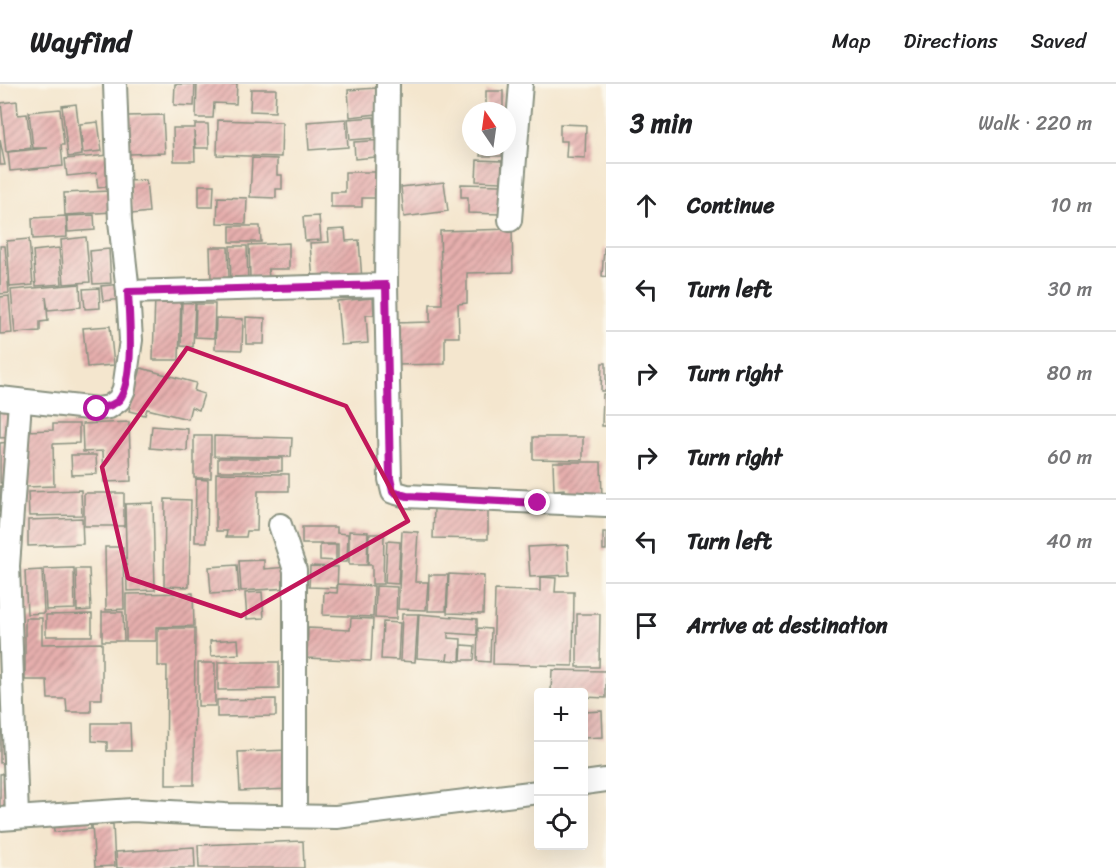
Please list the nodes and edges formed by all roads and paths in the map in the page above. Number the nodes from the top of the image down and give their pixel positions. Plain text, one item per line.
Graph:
1 (115, 84) edge
2 (388, 84) edge
3 (521, 84) edge
4 (510, 220) dead end
5 (386, 285) junction
6 (128, 292) junction
7 (10, 400) edge
8 (606, 505) edge
9 (280, 525) dead end
10 (4, 566) edge
11 (606, 780) edge
12 (588, 782) edge
13 (534, 792) edge
14 (295, 816) junction
15 (9, 818) edge

1 - 6 street
2 - 5 street
3 - 4 street
5 - 6 street
5 - 8 street
6 - 7 street
7 - 10 street
9 - 14 street
10 - 15 street
11 - 12 street
13 - 14 street
14 - 15 street

